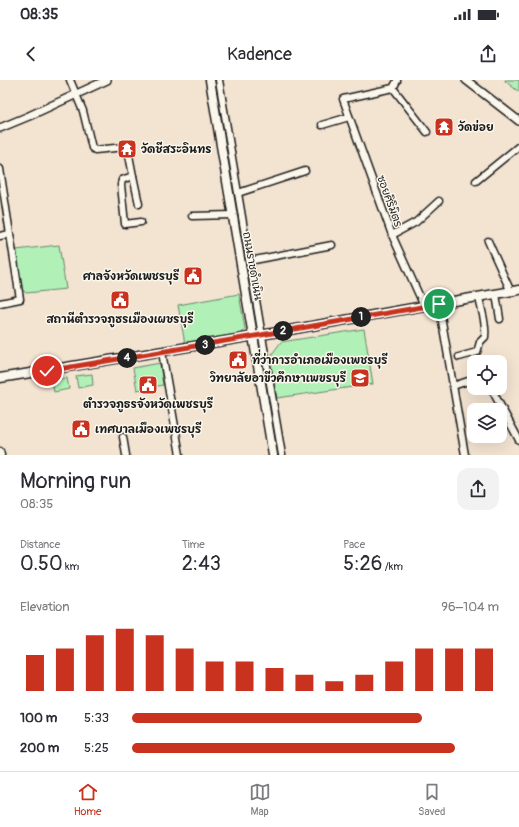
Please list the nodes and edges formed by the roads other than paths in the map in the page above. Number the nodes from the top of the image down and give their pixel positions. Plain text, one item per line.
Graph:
1 (70, 80) edge
2 (107, 80) edge
3 (214, 80) edge
4 (397, 80) edge
5 (466, 80) edge
6 (393, 88) junction
7 (76, 94) junction
8 (349, 117) junction
9 (519, 121) edge
10 (322, 125) dead end
11 (0, 128) edge
12 (427, 132) dead end
13 (519, 146) edge
14 (228, 159) junction
15 (0, 169) edge
16 (305, 171) dead end
17 (133, 176) junction
18 (476, 181) dead end
19 (238, 193) junction
20 (439, 201) dead end
21 (138, 204) dead end
22 (233, 215) junction
23 (192, 216) dead end
24 (141, 222) dead end
25 (10, 234) junction
26 (0, 236) edge
27 (392, 236) junction
28 (488, 241) dead end
29 (332, 245) dead end
30 (247, 265) junction
31 (515, 291) edge
32 (496, 294) junction
33 (479, 297) junction
34 (0, 303) edge
35 (439, 304) junction
36 (424, 306) junction
37 (500, 319) dead end
38 (257, 336) junction
39 (162, 352) junction
40 (459, 357) dead end
41 (0, 378) edge
42 (467, 381) edge
43 (453, 386) junction
44 (495, 395) edge
45 (270, 407) junction
46 (123, 437) dead end
47 (519, 440) edge
48 (0, 451) edge
49 (1, 455) edge
50 (126, 455) edge
51 (180, 455) edge
52 (273, 455) edge
53 (282, 455) edge
54 (465, 455) edge

1 - 7 street
2 - 7 street
3 - 14 main road, ถนนราชดำเนิน
4 - 6 street
5 - 9 street
6 - 8 street, ซอยศิริมิตร
6 - 12 street
7 - 11 street
7 - 17 street
8 - 10 street
8 - 27 street, ซอยศิริมิตร
13 - 18 street
14 - 19 street
14 - 22 main road, ถนนราชดำเนิน
15 - 25 street
16 - 19 street
17 - 21 street
17 - 24 street
19 - 30 street
20 - 27 street
22 - 23 street
22 - 30 main road, ถนนราชดำเนิน
25 - 26 street
25 - 34 street
27 - 36 street, ซอยศิริมิตร
28 - 31 street
29 - 30 street
30 - 38 main road, ถนนราชดำเนิน
31 - 32 main road
32 - 33 main road
32 - 37 street
33 - 35 main road
33 - 40 street
35 - 36 main road
35 - 43 street
36 - 38 main road
38 - 39 main road
38 - 45 main road, ถนนราชดำเนิน
39 - 41 main road
39 - 51 street
42 - 43 street
43 - 54 street
44 - 47 street
45 - 52 main road, ถนนราชดำเนิน
45 - 53 street
46 - 50 street
48 - 49 street

